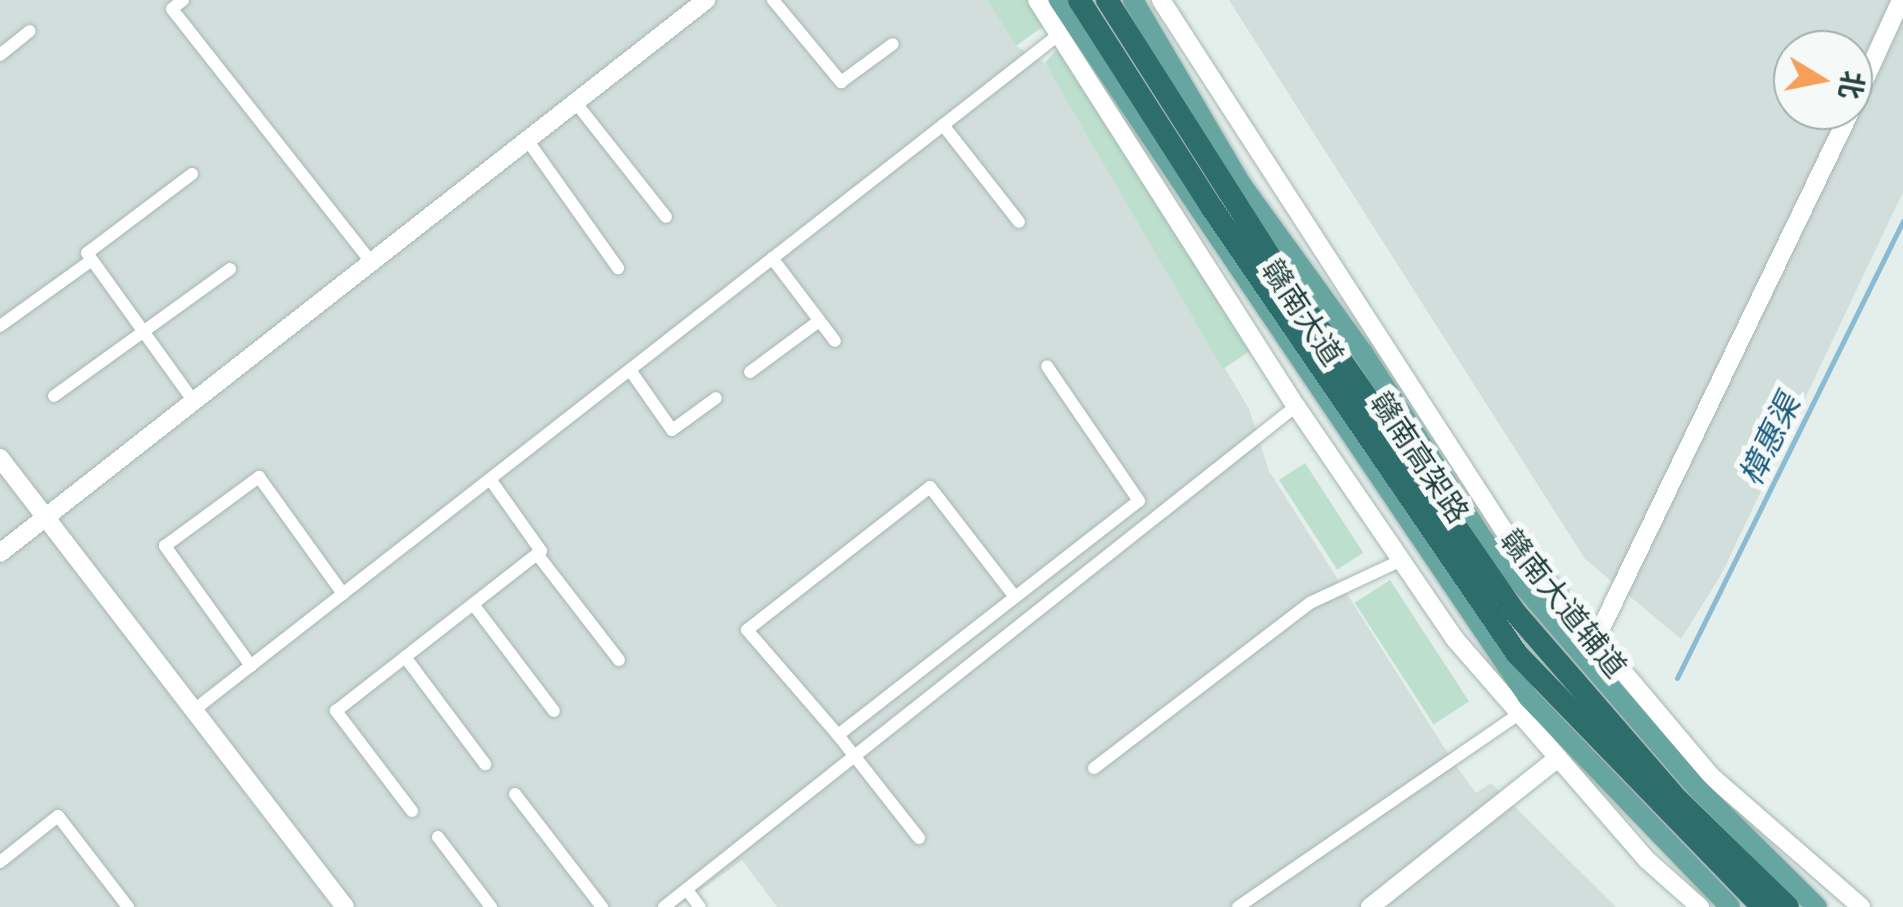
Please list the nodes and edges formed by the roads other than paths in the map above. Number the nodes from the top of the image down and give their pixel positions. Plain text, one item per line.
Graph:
1 (183, 0) edge
2 (706, 0) edge
3 (773, 0) edge
4 (1037, 0) edge
5 (1057, 0) edge
6 (1107, 0) edge
7 (1132, 0) edge
8 (1161, 0) edge
9 (1901, 0) edge
10 (1070, 19) edge
11 (30, 30) dead end
12 (893, 44) dead end
13 (0, 54) edge
14 (1873, 62) edge
15 (576, 102) junction
16 (944, 125) junction
17 (1841, 130) edge
18 (528, 141) junction
19 (192, 174) dead end
20 (666, 216) dead end
21 (1019, 222) dead end
22 (772, 258) junction
23 (92, 260) junction
24 (372, 263) junction
25 (618, 268) dead end
26 (230, 270) dead end
27 (820, 321) junction
28 (0, 326) edge
29 (143, 331) junction
30 (835, 342) dead end
31 (1047, 366) dead end
32 (630, 370) junction
33 (750, 372) dead end
34 (54, 396) dead end
35 (716, 398) dead end
36 (194, 402) junction
37 (1296, 406) junction
38 (0, 458) edge
39 (490, 479) junction
40 (45, 517) junction
41 (0, 552) edge
42 (537, 554) junction
43 (1402, 560) junction
44 (343, 594) junction
45 (1015, 597) junction
46 (473, 604) junction
47 (1594, 643) junction
48 (405, 657) junction
49 (620, 660) dead end
50 (252, 666) junction
51 (1625, 695) junction
52 (194, 710) junction
53 (554, 712) dead end
54 (1520, 712) junction
55 (838, 735) junction
56 (856, 758) junction
57 (1558, 758) junction
58 (485, 764) dead end
59 (1094, 768) dead end
60 (1705, 783) junction
61 (515, 794) dead end
62 (412, 811) dead end
63 (438, 837) dead end
64 (919, 838) dead end
65 (0, 862) edge
66 (687, 890) junction
67 (341, 906) edge
68 (128, 907) edge
69 (490, 907) edge
70 (602, 907) edge
71 (664, 907) edge
72 (700, 907) edge
73 (1238, 907) edge
74 (1370, 907) edge
75 (1700, 907) edge
76 (1730, 907) edge
77 (1762, 907) edge
78 (1788, 907) edge
79 (1816, 907) edge
80 (1861, 907) edge

1 - 24 street
2 - 15 street
3 - 12 street
4 - 10 street
5 - 10 main road, 赣南大道
6 - 78 highway, 赣南高架路
7 - 51 main road, 赣南大道
8 - 47 street, 赣南大道辅道
9 - 14 street
10 - 16 street
10 - 37 street
10 - 76 main road, 赣南大道
10 - 77 highway, 赣南高架路
11 - 13 street
15 - 18 street
15 - 20 street
16 - 21 street
16 - 22 street
17 - 47 street
18 - 24 street
18 - 25 street
19 - 23 street
22 - 27 street
22 - 32 street
23 - 28 street
23 - 29 street
24 - 36 street
26 - 29 street
27 - 30 street
27 - 33 street
29 - 34 street
29 - 36 street
31 - 45 street
32 - 35 street
32 - 39 street
36 - 40 street
37 - 43 street
37 - 56 street
38 - 40 street
39 - 42 street
39 - 44 street
40 - 41 street
40 - 52 street
42 - 46 street
42 - 49 street
43 - 54 street
43 - 59 street
44 - 50 street
44 - 50 street
45 - 55 street
45 - 55 street
46 - 48 street
46 - 53 street
47 - 51 street, 赣南大道辅道
48 - 58 street
48 - 62 street
50 - 52 street
51 - 60 main road, 赣南大道
52 - 67 street
54 - 57 street
54 - 73 street
55 - 56 street
56 - 64 street
56 - 66 street
57 - 74 street
57 - 75 street
60 - 79 main road
60 - 80 street
61 - 70 street
63 - 69 street
65 - 68 street
66 - 71 street
66 - 72 street

